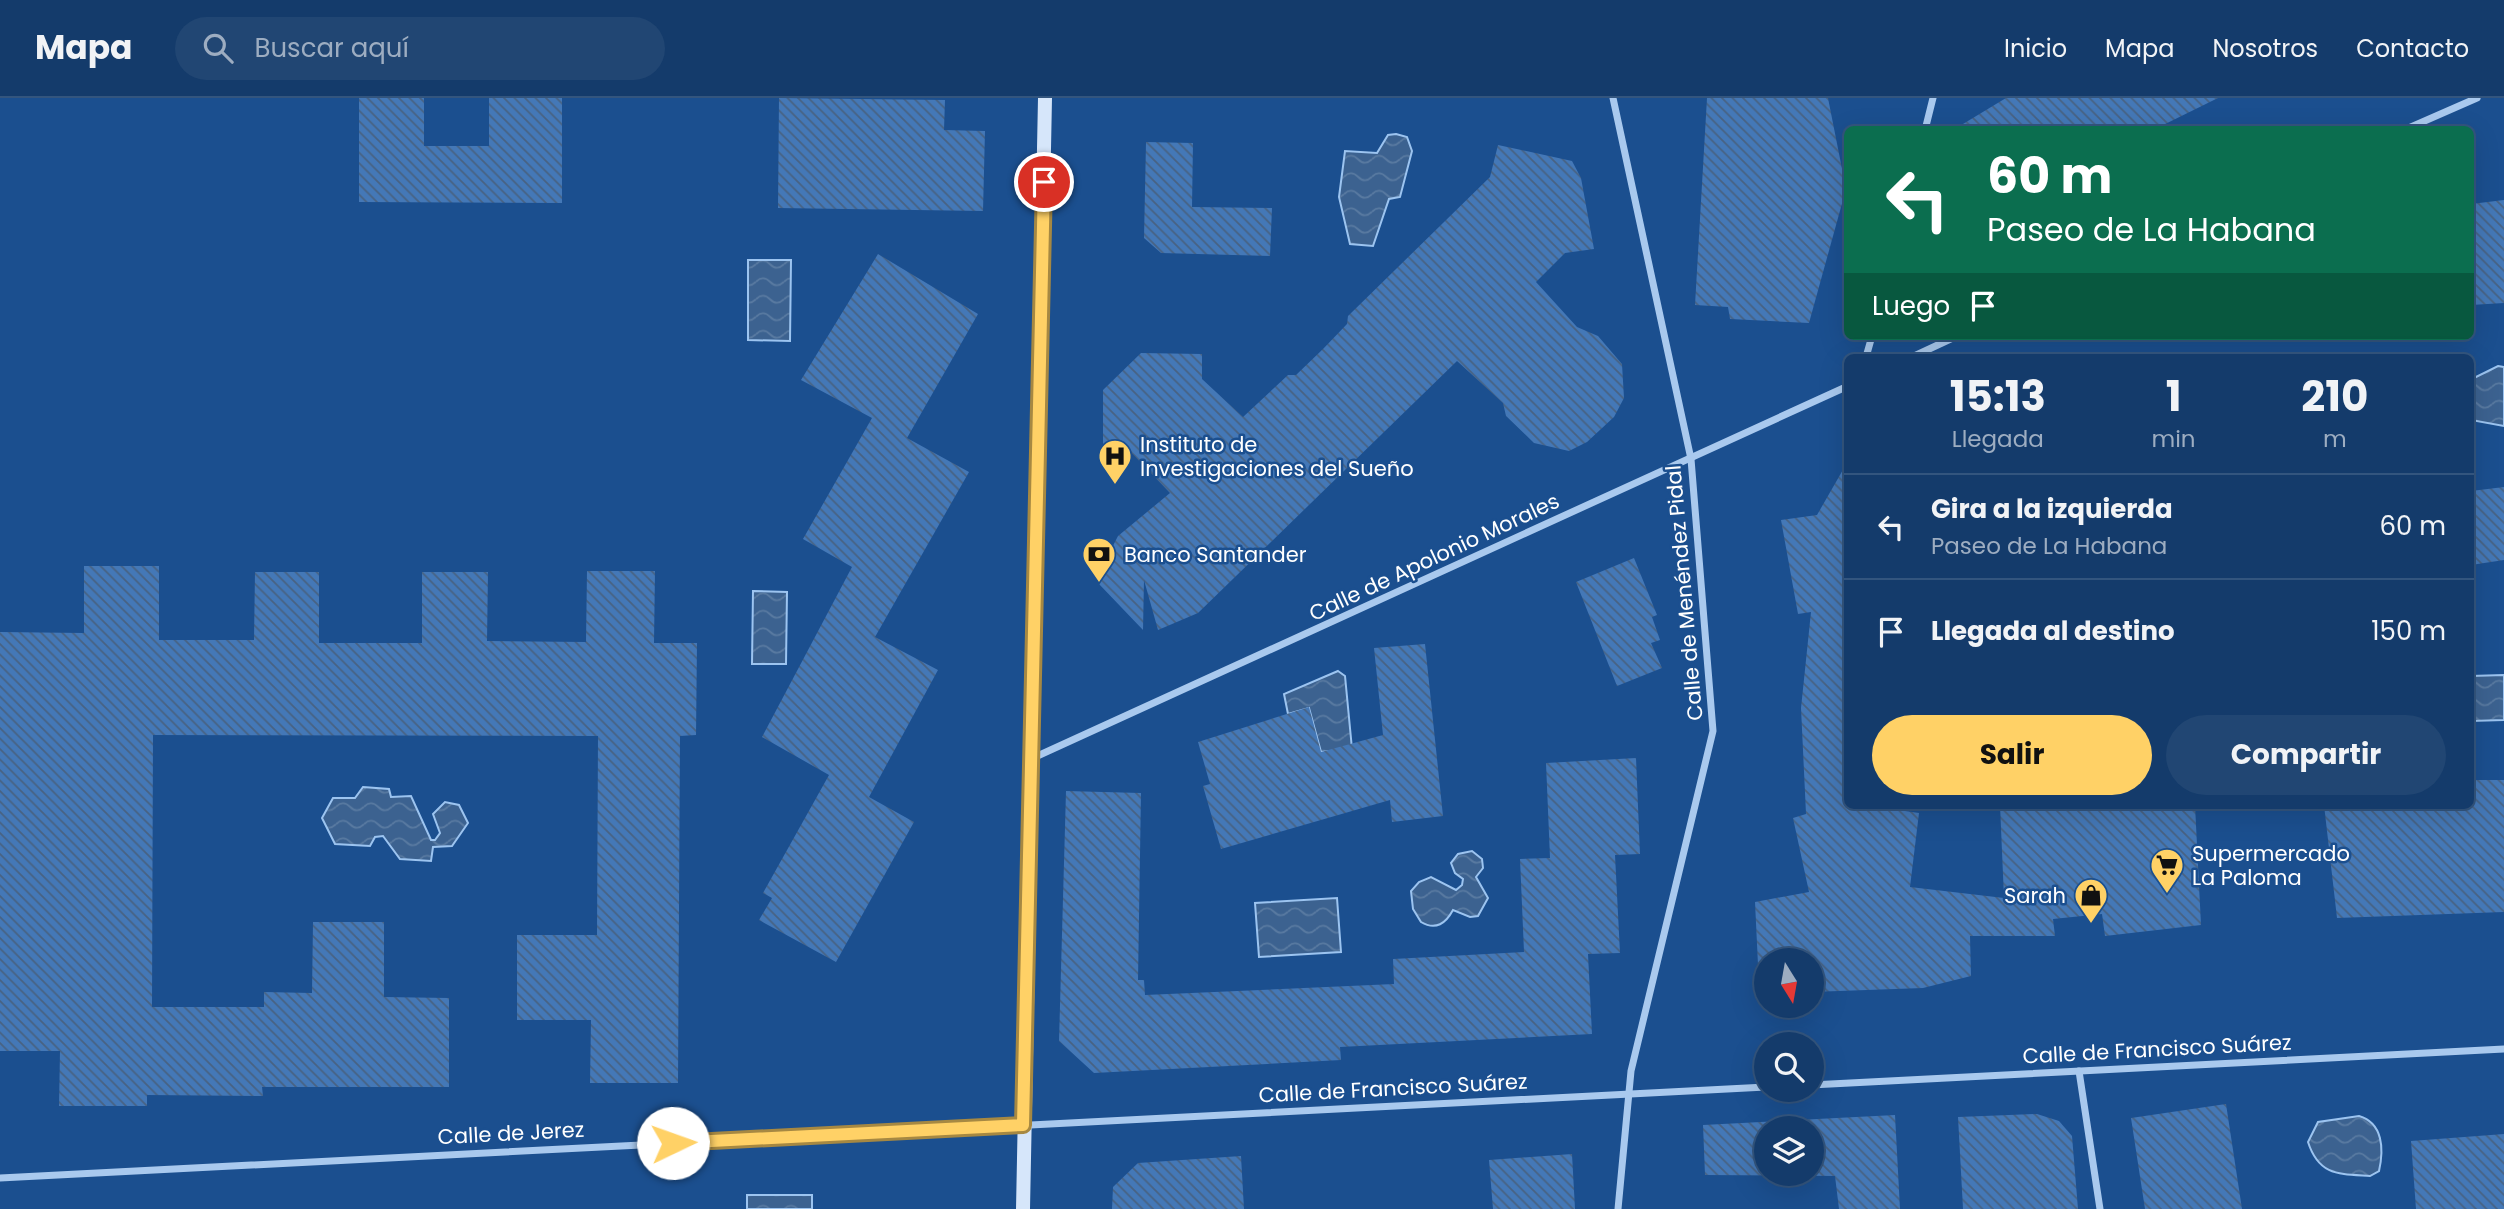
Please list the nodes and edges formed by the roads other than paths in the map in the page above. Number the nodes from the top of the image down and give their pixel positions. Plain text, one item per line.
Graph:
1 (1045, 98) edge
2 (1614, 98) edge
3 (1933, 98) edge
4 (2477, 98) edge
5 (1926, 126) edge
6 (2413, 126) edge
7 (1948, 340) edge
8 (1918, 354) edge
9 (1844, 388) edge
10 (1691, 459) junction
11 (1032, 758) junction
12 (2504, 1049) edge
13 (2079, 1071) junction
14 (1824, 1084) edge
15 (1754, 1088) edge
16 (1628, 1094) junction
17 (1023, 1125) junction
18 (0, 1178) edge
19 (1023, 1209) edge
20 (1618, 1209) edge
21 (2100, 1209) edge

1 - 11 street
2 - 10 street, Calle de Menéndez Pidal
3 - 5 street
4 - 6 street
7 - 8 street
9 - 10 street, Calle de Apolonio Morales
10 - 11 street, Calle de Apolonio Morales
10 - 16 street, Calle de Menéndez Pidal
11 - 17 street
12 - 13 street, Calle de Francisco Suárez
13 - 14 street, Calle de Francisco Suárez
13 - 21 street
15 - 16 street, Calle de Francisco Suárez
16 - 17 street, Calle de Francisco Suárez
16 - 20 street, Calle de Menéndez Pidal
17 - 18 street, Calle de Jerez
17 - 19 street

